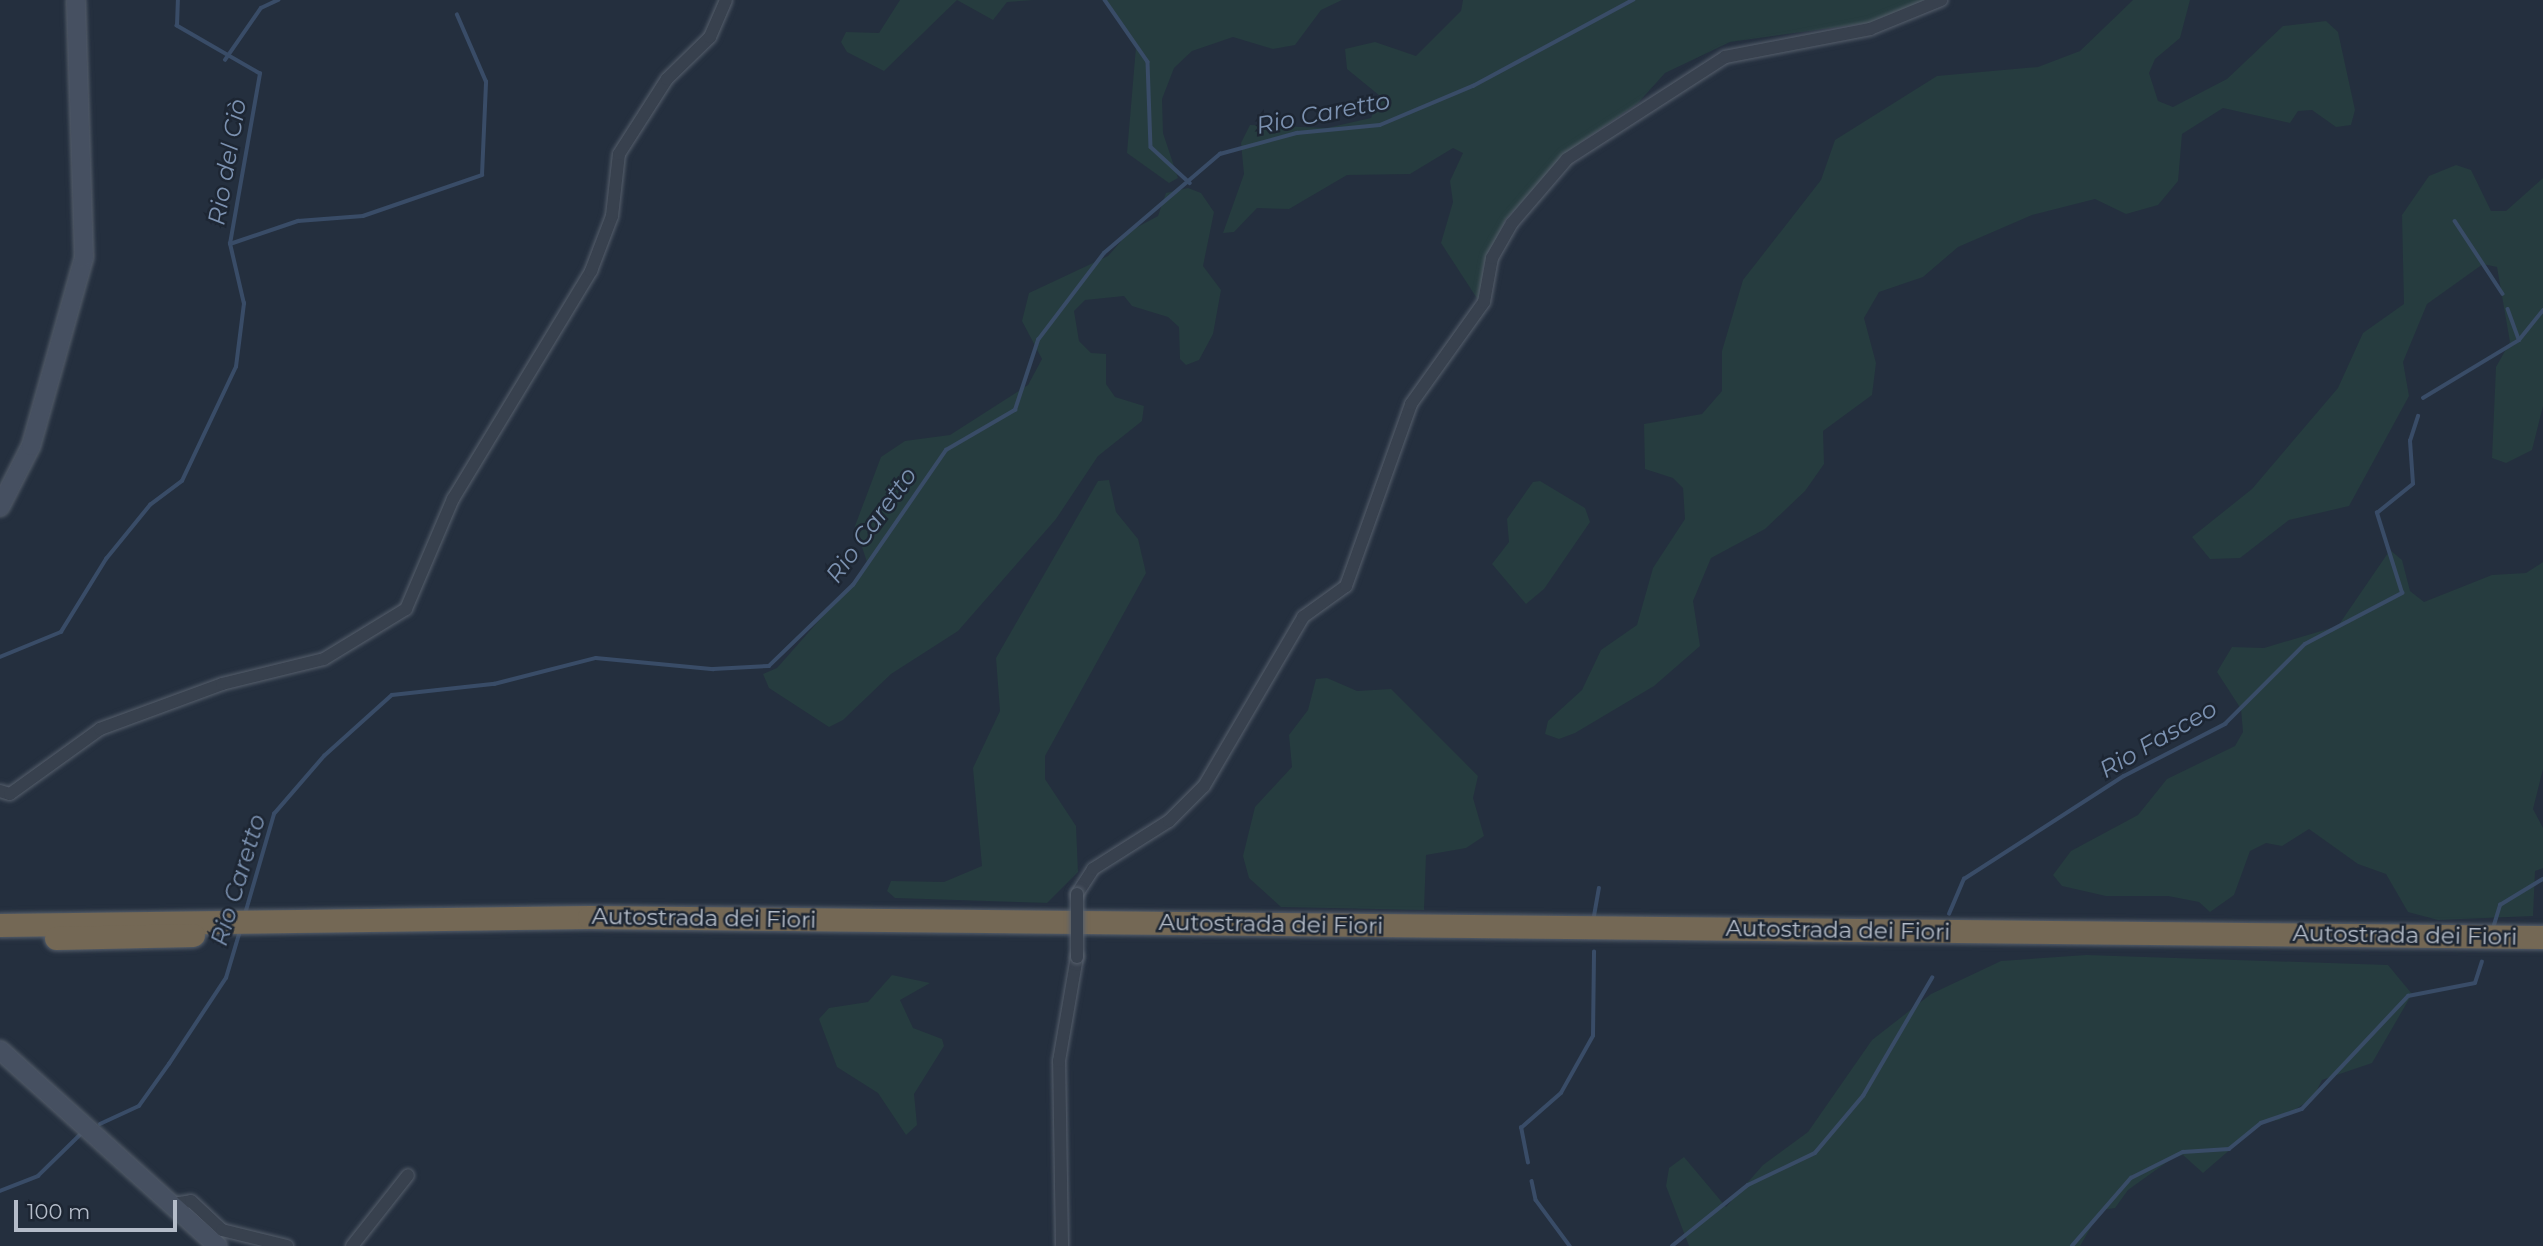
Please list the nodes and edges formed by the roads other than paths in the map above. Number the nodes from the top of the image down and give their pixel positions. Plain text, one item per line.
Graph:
1 (76, 0) edge
2 (726, 0) edge
3 (1941, 0) edge
4 (0, 507) edge
5 (0, 791) edge
6 (0, 925) edge
7 (2543, 937) edge
8 (0, 940) edge
9 (2543, 952) edge
10 (0, 1051) edge
11 (408, 1175) dead end
12 (173, 1205) junction
13 (218, 1246) edge
14 (286, 1246) edge
15 (352, 1246) edge
16 (1062, 1246) edge

1 - 4 main road
2 - 5 street
3 - 16 street, bridge
6 - 7 highway, Autostrada dei Fiori
8 - 9 highway, Autostrada dei Fiori
10 - 12 main road
11 - 15 street
12 - 13 main road
12 - 14 street

